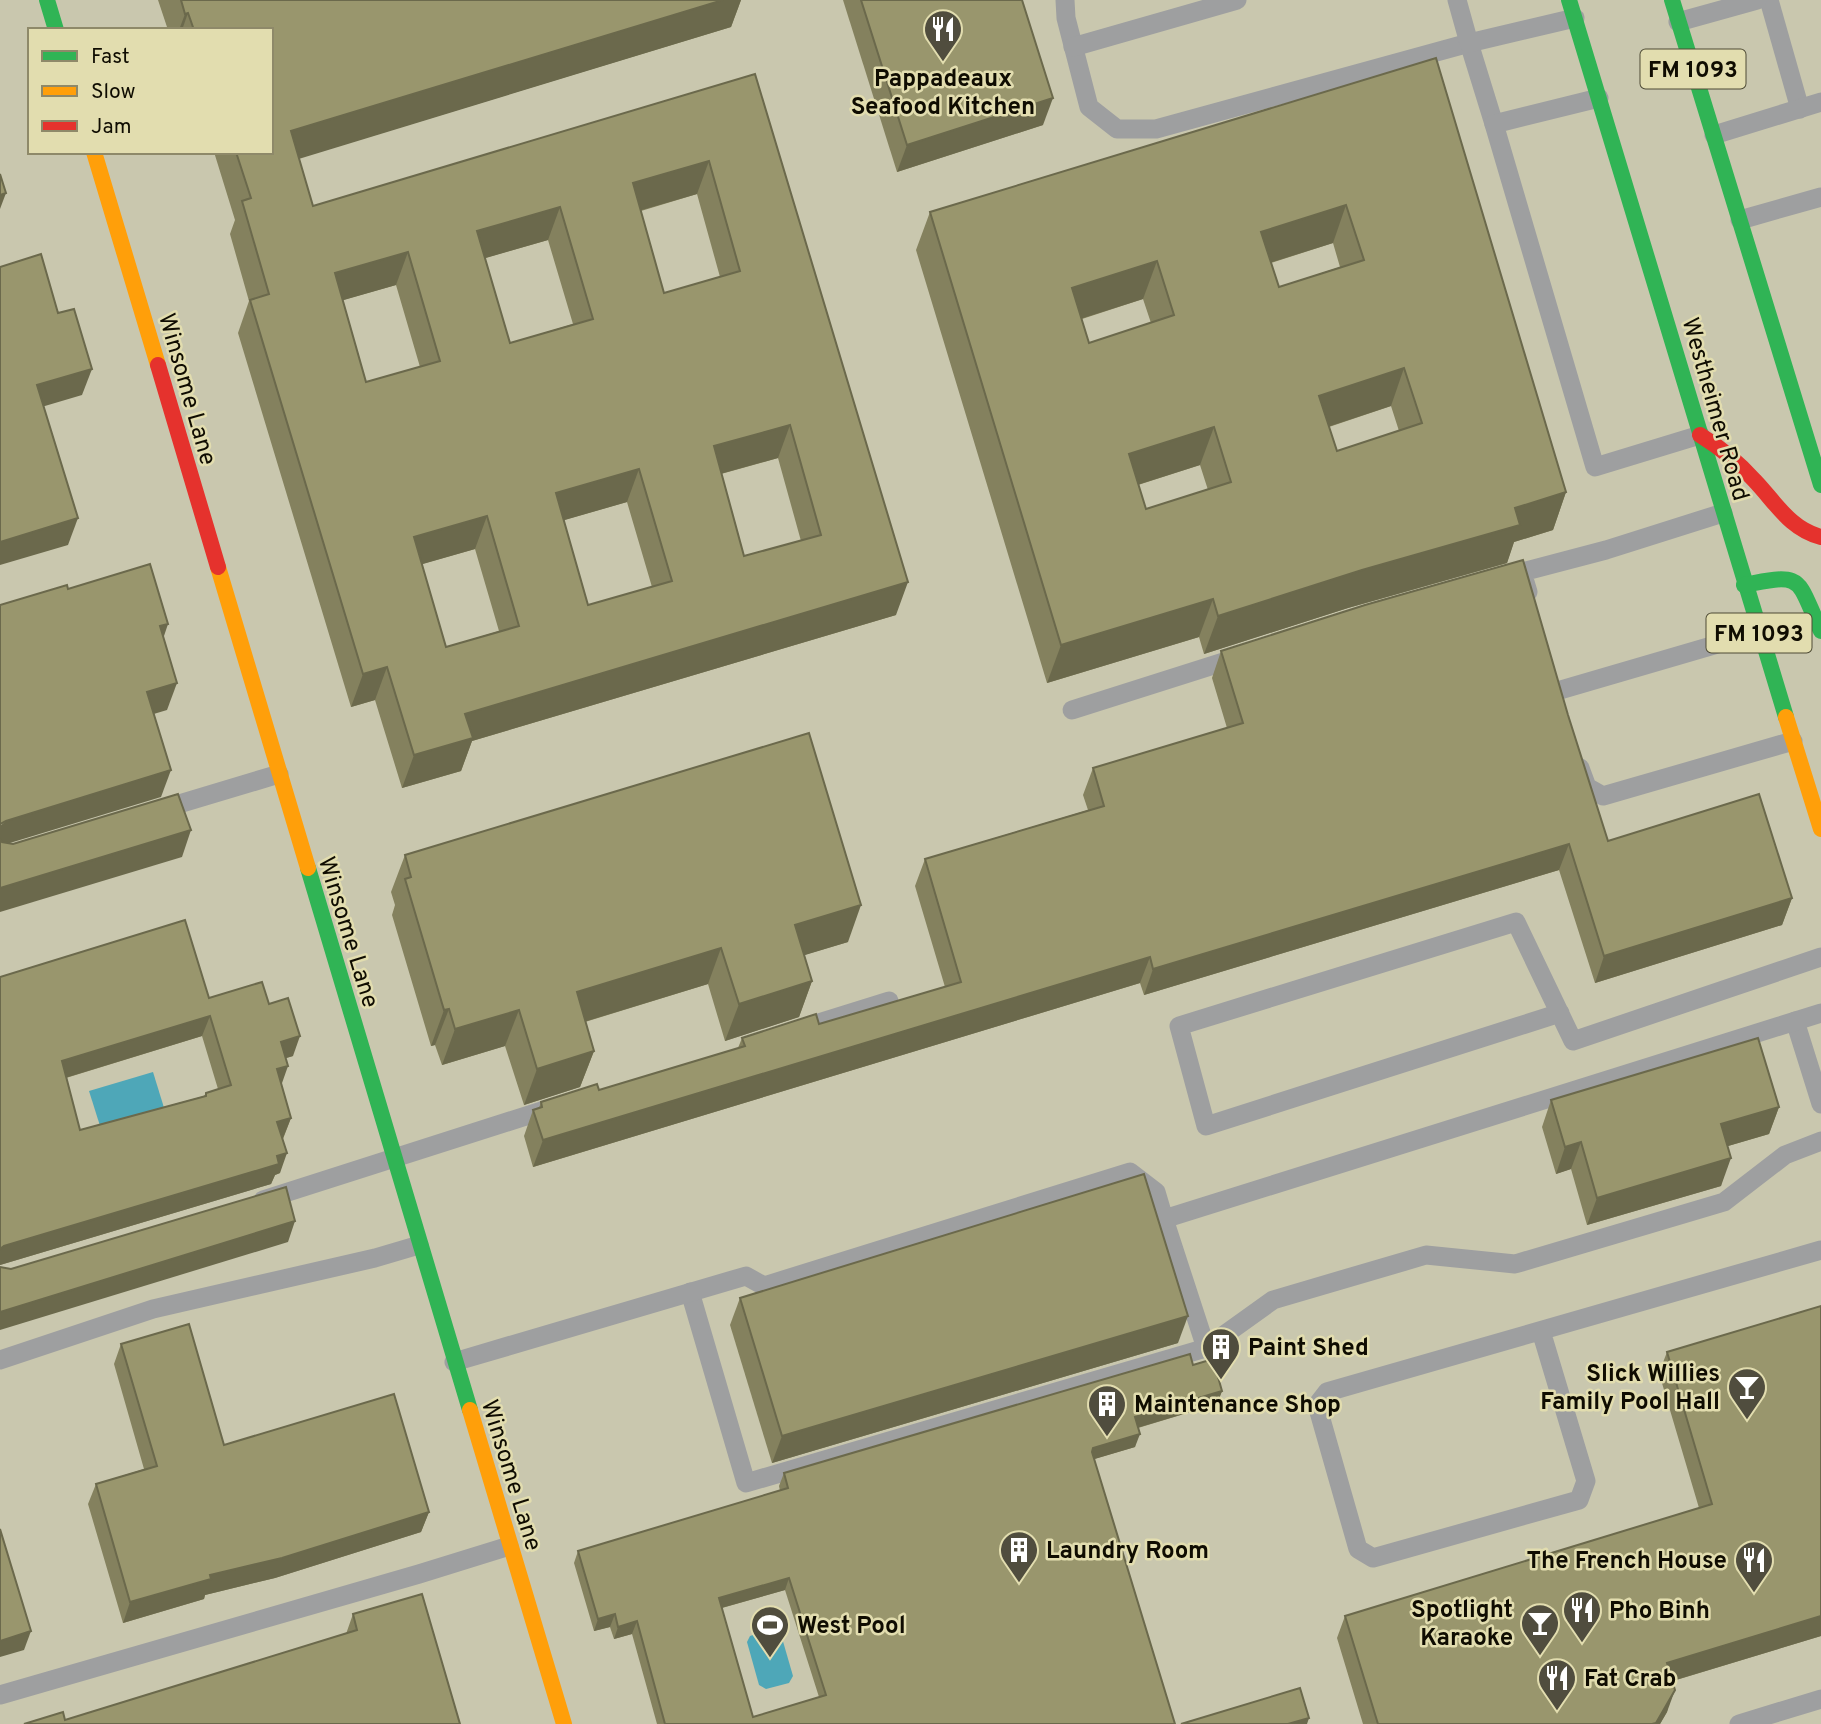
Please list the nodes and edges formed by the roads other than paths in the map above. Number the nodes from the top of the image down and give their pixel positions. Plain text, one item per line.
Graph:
1 (47, 0) edge
2 (1065, 0) edge
3 (1237, 0) edge
4 (1457, 0) edge
5 (1664, 0) edge
6 (1757, 0) edge
7 (1769, 0) edge
8 (1572, 9) edge
9 (1675, 12) edge
10 (56, 28) edge
11 (1469, 43) junction
12 (1073, 47) junction
13 (1599, 97) junction
14 (1821, 102) edge
15 (1800, 108) junction
16 (1494, 124) junction
17 (1714, 135) junction
18 (95, 154) edge
19 (1821, 197) edge
20 (1740, 220) junction
21 (1821, 414) edge
22 (1801, 420) junction
23 (1700, 435) junction
24 (1821, 485) edge
25 (1723, 513) junction
26 (1821, 537) edge
27 (1744, 585) junction
28 (1534, 612) edge
29 (1821, 631) edge
30 (1759, 632) junction
31 (1263, 649) edge
32 (1072, 710) dead end
33 (1564, 715) edge
34 (1793, 741) junction
35 (1574, 751) edge
36 (279, 775) junction
37 (141, 816) edge
38 (1821, 830) edge
39 (1821, 957) edge
40 (889, 1001) edge
41 (1560, 1013) junction
42 (1821, 1013) edge
43 (1795, 1021) junction
44 (770, 1038) edge
45 (572, 1102) edge
46 (1821, 1104) edge
47 (1821, 1141) edge
48 (394, 1160) junction
49 (251, 1203) edge
50 (1164, 1219) junction
51 (419, 1245) junction
52 (1821, 1250) edge
53 (690, 1292) junction
54 (1541, 1331) junction
55 (1206, 1348) junction
56 (0, 1360) edge
57 (454, 1362) junction
58 (509, 1546) junction
59 (0, 1695) edge
60 (1821, 1699) edge
61 (1785, 1717) edge
62 (564, 1724) edge
63 (1739, 1724) edge

1 - 10 street
2 - 12 lane
3 - 12 lane
4 - 11 lane
5 - 9 street
6 - 9 lane
7 - 15 lane
8 - 11 lane
8 - 13 street, Westheimer Road / FM 1093
9 - 17 street, FM 1093
11 - 12 lane
11 - 16 lane
13 - 16 lane
13 - 23 street, Westheimer Road / FM 1093
14 - 15 lane
15 - 17 lane
16 - 23 lane
17 - 20 street, FM 1093
18 - 36 street, Winsome Lane
19 - 20 lane
20 - 22 street, FM 1093
21 - 22 lane
22 - 24 street, FM 1093
23 - 25 street, Westheimer Road / FM 1093
23 - 26 street
25 - 27 street, Westheimer Road / FM 1093
25 - 28 lane
27 - 29 street
27 - 30 street, Westheimer Road / FM 1093
30 - 33 lane
30 - 34 street, Westheimer Road / FM 1093
31 - 32 lane
34 - 35 lane
34 - 38 street, Westheimer Road / FM 1093
36 - 37 lane
36 - 48 street, Winsome Lane
39 - 41 lane
40 - 44 lane
41 - 41 lane
42 - 43 lane
43 - 46 lane
43 - 50 lane
45 - 48 lane
47 - 55 lane
48 - 49 lane
48 - 51 street, Winsome Lane
50 - 53 lane
50 - 55 lane
51 - 56 lane
51 - 57 street, Winsome Lane
52 - 54 lane
53 - 55 lane
53 - 57 lane
54 - 54 lane
57 - 58 street, Winsome Lane
58 - 59 lane
58 - 62 street, Winsome Lane
60 - 61 lane
61 - 63 lane

